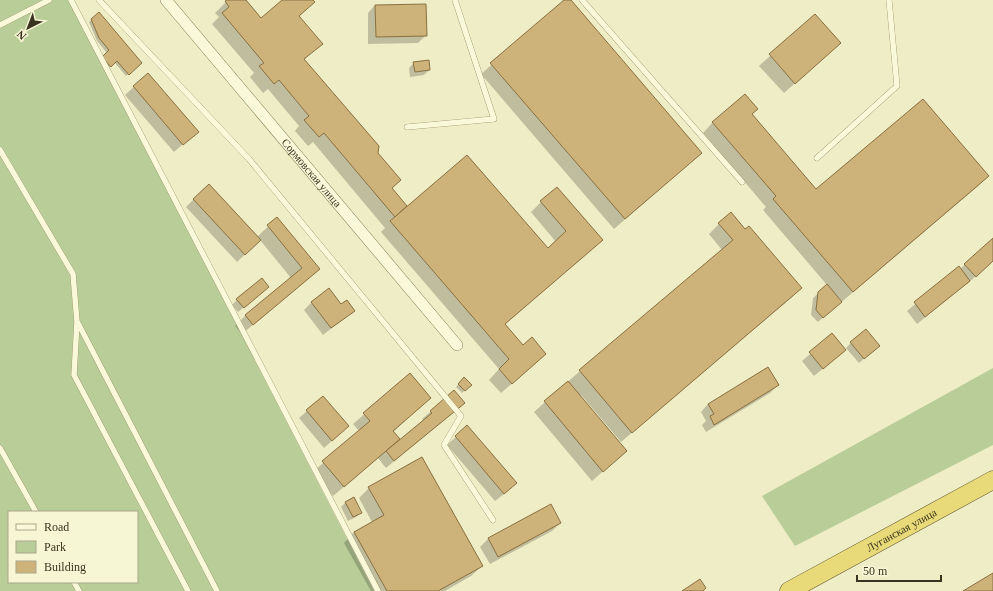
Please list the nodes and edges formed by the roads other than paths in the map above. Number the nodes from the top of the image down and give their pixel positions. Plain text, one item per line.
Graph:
1 (49, 0) edge
2 (71, 0) edge
3 (99, 0) edge
4 (166, 0) edge
5 (455, 0) edge
6 (582, 0) edge
7 (889, 0) edge
8 (0, 25) edge
9 (407, 127) dead end
10 (0, 150) edge
11 (817, 158) dead end
12 (742, 182) dead end
13 (77, 322) junction
14 (457, 345) dead end
15 (0, 448) edge
16 (993, 480) edge
17 (35, 511) edge
18 (493, 520) dead end
19 (188, 591) edge
20 (217, 591) edge
21 (378, 591) edge
22 (788, 591) edge

1 - 8 lane
2 - 21 lane
3 - 18 lane
4 - 14 street, Сормовская улица
5 - 9 lane
6 - 12 lane
7 - 11 lane
10 - 13 lane
13 - 19 lane
13 - 20 lane
15 - 17 lane
16 - 22 highway, Луганская улица

